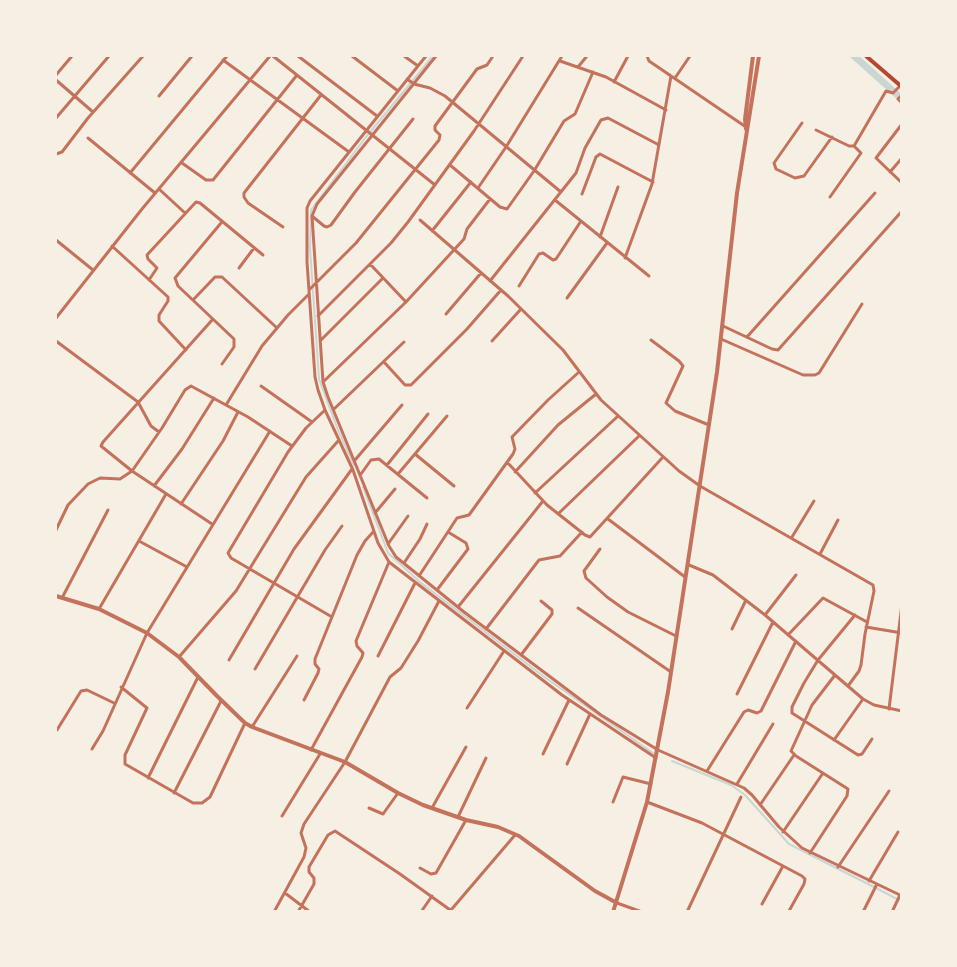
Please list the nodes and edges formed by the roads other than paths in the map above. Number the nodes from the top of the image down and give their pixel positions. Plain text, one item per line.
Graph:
1 (72, 56) edge
2 (109, 56) edge
3 (143, 56) edge
4 (192, 56) edge
5 (227, 56) edge
6 (272, 56) edge
7 (298, 56) edge
8 (352, 56) edge
9 (404, 56) edge
10 (426, 56) edge
11 (436, 56) edge
12 (493, 56) edge
13 (523, 56) edge
14 (562, 56) edge
15 (586, 56) edge
16 (628, 56) edge
17 (647, 56) edge
18 (690, 56) edge
19 (753, 56) edge
20 (759, 56) edge
21 (866, 56) edge
22 (223, 60) junction
23 (560, 61) junction
24 (418, 66) junction
25 (578, 67) junction
26 (592, 72) junction
27 (56, 75) edge
28 (297, 75) junction
29 (673, 77) junction
30 (56, 80) edge
31 (250, 80) junction
32 (410, 81) junction
33 (614, 82) junction
34 (901, 86) edge
35 (398, 91) junction
36 (321, 95) junction
37 (73, 96) junction
38 (159, 96) dead end
39 (901, 96) edge
40 (277, 100) junction
41 (452, 102) junction
42 (902, 103) edge
43 (666, 110) junction
44 (93, 112) junction
45 (377, 116) junction
46 (56, 118) edge
47 (302, 119) junction
48 (413, 119) dead end
49 (802, 123) dead end
50 (478, 124) junction
51 (902, 124) edge
52 (746, 128) junction
53 (816, 130) dead end
54 (370, 131) junction
55 (88, 138) dead end
56 (832, 138) junction
57 (659, 145) junction
58 (854, 146) junction
59 (506, 147) junction
60 (390, 148) junction
61 (349, 152) junction
62 (56, 154) edge
63 (902, 158) edge
64 (182, 163) junction
65 (450, 165) junction
66 (414, 168) junction
67 (534, 171) junction
68 (130, 172) junction
69 (890, 172) junction
70 (471, 182) junction
71 (653, 182) junction
72 (902, 183) edge
73 (435, 185) junction
74 (618, 187) dead end
75 (478, 188) junction
76 (159, 189) junction
77 (561, 192) junction
78 (155, 193) junction
79 (875, 193) dead end
80 (582, 194) dead end
81 (830, 197) dead end
82 (490, 199) junction
83 (555, 200) junction
84 (902, 211) edge
85 (185, 213) junction
86 (312, 216) junction
87 (420, 220) dead end
88 (581, 221) junction
89 (222, 222) junction
90 (283, 227) dead end
91 (432, 231) junction
92 (600, 237) junction
93 (56, 240) edge
94 (607, 243) junction
95 (112, 246) junction
96 (254, 248) junction
97 (454, 249) junction
98 (263, 255) dead end
99 (625, 258) junction
100 (369, 263) junction
101 (239, 268) dead end
102 (93, 270) junction
103 (481, 273) junction
104 (649, 276) dead end
105 (383, 278) junction
106 (149, 280) junction
107 (490, 281) junction
108 (519, 285) dead end
109 (312, 289) junction
110 (501, 290) junction
111 (567, 298) dead end
112 (193, 300) junction
113 (405, 302) junction
114 (862, 304) dead end
115 (521, 309) junction
116 (446, 314) dead end
117 (318, 316) junction
118 (56, 318) edge
119 (213, 319) junction
120 (723, 326) junction
121 (277, 328) junction
122 (747, 337) junction
123 (721, 339) junction
124 (651, 340) dead end
125 (56, 341) edge
126 (320, 341) junction
127 (492, 341) dead end
128 (404, 342) dead end
129 (186, 350) junction
130 (384, 362) junction
131 (222, 364) dead end
132 (579, 372) junction
133 (323, 381) junction
134 (261, 386) dead end
135 (596, 394) junction
136 (214, 398) junction
137 (138, 402) junction
138 (226, 405) junction
139 (402, 405) dead end
140 (325, 410) junction
141 (333, 410) junction
142 (238, 412) junction
143 (428, 414) dead end
144 (447, 416) dead end
145 (618, 416) junction
146 (312, 422) junction
147 (709, 425) junction
148 (270, 431) junction
149 (159, 432) junction
150 (640, 436) junction
151 (339, 440) junction
152 (292, 446) junction
153 (416, 454) junction
154 (663, 457) junction
155 (355, 460) junction
156 (507, 462) junction
157 (387, 465) junction
158 (352, 469) junction
159 (132, 471) junction
160 (515, 472) junction
161 (361, 474) junction
162 (398, 474) junction
163 (154, 486) junction
164 (454, 486) dead end
165 (700, 486) junction
166 (395, 489) dead end
167 (535, 493) junction
168 (166, 494) junction
169 (428, 498) dead end
170 (543, 501) junction
171 (814, 501) dead end
172 (181, 504) junction
173 (108, 510) dead end
174 (375, 513) junction
175 (558, 514) junction
176 (408, 516) dead end
177 (608, 519) junction
178 (838, 520) dead end
179 (212, 524) junction
180 (427, 524) dead end
181 (342, 526) dead end
182 (56, 530) edge
183 (374, 531) junction
184 (448, 532) junction
185 (582, 532) junction
186 (792, 537) junction
187 (139, 541) junction
188 (388, 544) junction
189 (600, 549) dead end
190 (820, 554) junction
191 (389, 562) junction
192 (404, 563) junction
193 (688, 565) junction
194 (186, 567) junction
195 (251, 569) junction
196 (796, 575) dead end
197 (419, 576) junction
198 (686, 578) junction
199 (275, 582) junction
200 (415, 583) junction
201 (437, 590) junction
202 (56, 596) edge
203 (298, 597) junction
204 (62, 598) junction
205 (746, 600) junction
206 (439, 601) junction
207 (541, 601) dead end
208 (902, 604) edge
209 (458, 608) junction
210 (578, 608) dead end
211 (99, 609) junction
212 (765, 615) junction
213 (855, 615) junction
214 (332, 617) junction
215 (773, 622) junction
216 (867, 622) junction
217 (866, 627) junction
218 (486, 629) junction
219 (732, 629) dead end
220 (147, 633) junction
221 (900, 633) edge
222 (788, 635) junction
223 (676, 636) junction
224 (796, 641) junction
225 (504, 651) junction
226 (521, 655) junction
227 (297, 656) dead end
228 (378, 656) dead end
229 (179, 657) junction
230 (229, 660) dead end
231 (818, 660) junction
232 (255, 669) dead end
233 (671, 672) junction
234 (835, 675) junction
235 (198, 676) junction
236 (848, 686) junction
237 (121, 687) junction
238 (737, 694) dead end
239 (863, 699) junction
240 (304, 700) dead end
241 (569, 700) junction
242 (221, 701) junction
243 (114, 703) junction
244 (467, 708) dead end
245 (889, 709) junction
246 (902, 711) edge
247 (590, 714) junction
248 (804, 722) junction
249 (245, 723) junction
250 (774, 724) dead end
251 (252, 727) junction
252 (57, 730) edge
253 (872, 739) dead end
254 (834, 740) junction
255 (466, 747) dead end
256 (92, 749) dead end
257 (310, 750) junction
258 (658, 750) junction
259 (320, 754) junction
260 (543, 754) dead end
261 (794, 754) junction
262 (486, 758) dead end
263 (656, 758) junction
264 (345, 762) junction
265 (567, 764) dead end
266 (707, 771) junction
267 (823, 773) junction
268 (148, 778) junction
269 (651, 784) junction
270 (736, 784) junction
271 (889, 791) dead end
272 (174, 793) junction
273 (398, 793) junction
274 (741, 797) dead end
275 (613, 802) dead end
276 (646, 802) junction
277 (760, 805) junction
278 (369, 808) dead end
279 (432, 808) junction
280 (282, 816) dead end
281 (458, 817) junction
282 (466, 820) junction
283 (783, 831) junction
284 (898, 832) dead end
285 (515, 835) junction
286 (724, 835) junction
287 (810, 852) junction
288 (783, 866) junction
289 (838, 867) junction
290 (420, 868) dead end
291 (869, 881) junction
292 (877, 884) junction
293 (285, 893) junction
294 (432, 896) junction
295 (901, 896) edge
296 (617, 903) junction
297 (762, 904) dead end
298 (302, 906) junction
299 (452, 911) edge
300 (789, 911) edge
301 (274, 912) edge
302 (298, 912) edge
303 (310, 912) edge
304 (421, 912) edge
305 (613, 912) edge
306 (642, 912) edge
307 (687, 912) edge
308 (863, 912) edge
309 (892, 912) edge

1 - 27 street
2 - 37 street
3 - 44 street
4 - 38 street
5 - 22 street
6 - 28 street
6 - 31 street
7 - 45 street
8 - 35 street
9 - 24 street
10 - 24 street
11 - 32 street
12 - 41 street
13 - 50 street
14 - 23 street
15 - 25 street
16 - 33 street
17 - 29 street
18 - 29 street
19 - 52 street
20 - 52 street
21 - 34 main road
22 - 31 street
22 - 68 street
23 - 25 street
23 - 59 street
24 - 32 street
25 - 26 street
26 - 33 street
26 - 67 street
28 - 36 street
28 - 40 street
29 - 43 street
29 - 52 street
30 - 37 street
31 - 40 street
31 - 64 street
32 - 35 street
32 - 41 street
32 - 54 street
33 - 43 street
34 - 58 street
35 - 45 street
36 - 47 street
36 - 54 street
37 - 44 street
37 - 46 street
39 - 42 street
40 - 47 street
40 - 64 street
41 - 50 street
41 - 66 street
43 - 57 street
44 - 62 street
45 - 54 street
47 - 61 street
47 - 90 street
48 - 60 street
49 - 56 street
50 - 59 street
50 - 65 street
51 - 69 street
52 - 120 street
53 - 56 street
54 - 60 street
54 - 61 street
54 - 86 street
55 - 68 street
56 - 58 street
57 - 71 street
57 - 77 street
58 - 81 street
59 - 67 street
59 - 75 street
60 - 66 street
60 - 86 street
61 - 109 street
63 - 69 street
64 - 76 street
65 - 70 street
65 - 73 street
66 - 73 street
66 - 109 street
67 - 77 street
67 - 82 street
68 - 78 street
69 - 72 street
70 - 75 street
70 - 91 street
71 - 80 street
71 - 99 street
73 - 100 street
74 - 92 street
75 - 82 street
76 - 78 street
76 - 85 street
77 - 83 street
78 - 95 street
79 - 122 street
82 - 97 street
83 - 88 street
83 - 107 street
84 - 122 street
85 - 89 street
85 - 106 street
86 - 109 street
87 - 91 street
88 - 92 street
88 - 108 street
89 - 96 street
89 - 112 street
91 - 97 street
92 - 94 street
93 - 102 street
94 - 99 street
94 - 111 street
95 - 102 street
95 - 106 street
96 - 98 street
96 - 101 street
97 - 103 street
97 - 113 street
99 - 104 street
100 - 105 street
100 - 117 street
102 - 118 street
103 - 107 street
103 - 116 street
105 - 113 street
105 - 126 street
106 - 129 street
107 - 110 street
109 - 117 street
109 - 121 street
109 - 140 street
110 - 115 street
110 - 130 street
112 - 119 street
112 - 121 street
113 - 133 street
114 - 123 street
115 - 127 street
115 - 132 street
117 - 126 street
119 - 129 street
119 - 131 street
120 - 122 street
120 - 123 street
121 - 138 street
123 - 147 street
124 - 147 street
125 - 137 street
126 - 133 street
128 - 130 street
129 - 137 street
130 - 141 street
132 - 135 street
132 - 156 street
133 - 141 street
134 - 146 street
135 - 145 street
135 - 160 street
136 - 138 street
136 - 149 street
136 - 163 street
137 - 149 street
137 - 159 street
138 - 142 street
139 - 155 street
140 - 146 street
140 - 151 street
141 - 155 street
142 - 148 street
142 - 172 street
143 - 157 street
144 - 153 street
145 - 150 street
145 - 167 street
146 - 152 street
147 - 165 street
148 - 152 street
148 - 179 street
149 - 159 street
150 - 154 street
150 - 175 street
151 - 158 street
151 - 195 street
152 - 195 street
153 - 162 street
153 - 164 street
154 - 165 street
154 - 177 street
155 - 161 street
156 - 160 street
156 - 184 street
157 - 161 street
157 - 162 street
158 - 183 street
158 - 199 street
159 - 163 street
159 - 182 street
160 - 167 street
161 - 174 street
162 - 169 street
163 - 168 street
165 - 186 street
165 - 193 street
166 - 174 street
167 - 170 street
168 - 172 street
168 - 187 street
170 - 175 street
170 - 209 street
171 - 186 street
172 - 179 street
173 - 204 street
174 - 188 street
175 - 185 street
176 - 188 street
177 - 185 street
177 - 198 street
178 - 190 street
179 - 194 street
180 - 192 street
181 - 203 street
183 - 191 street
183 - 214 street
184 - 197 street
184 - 201 street
185 - 218 street
186 - 190 street
187 - 194 street
187 - 211 street
188 - 192 street
189 - 223 street
190 - 216 street
191 - 200 street
191 - 257 street
192 - 197 street
193 - 198 street
193 - 205 street
194 - 220 street
195 - 199 street
195 - 229 street
196 - 212 street
197 - 201 street
198 - 223 street
199 - 203 street
199 - 230 street
200 - 206 street
200 - 228 street
201 - 209 street
202 - 204 street
203 - 214 street
203 - 232 street
204 - 211 street
205 - 212 street
205 - 219 street
206 - 225 street
206 - 264 street
207 - 226 street
208 - 221 street
209 - 218 street
210 - 233 street
211 - 220 street
212 - 215 street
213 - 216 street
213 - 222 street
213 - 231 street
214 - 240 street
215 - 222 street
215 - 238 street
216 - 217 street
217 - 221 street
217 - 236 street
218 - 226 street
220 - 229 street
220 - 237 street
221 - 245 street
222 - 224 street
223 - 233 street
224 - 231 street
224 - 266 street
225 - 241 street
225 - 244 street
226 - 258 street
227 - 251 street
229 - 235 street
231 - 234 street
231 - 248 street
233 - 258 street
234 - 236 street
234 - 248 street
235 - 242 street
235 - 268 street
236 - 239 street
237 - 243 street
237 - 268 street
239 - 245 street
239 - 254 street
241 - 247 street
241 - 260 street
242 - 249 street
242 - 272 street
243 - 252 street
243 - 256 street
245 - 246 street
247 - 263 street
247 - 265 street
248 - 254 street
248 - 261 street
249 - 251 street
249 - 272 street
250 - 270 street
251 - 257 street
253 - 254 street
255 - 279 street
257 - 259 street
258 - 263 street
258 - 266 street
259 - 264 street
259 - 280 street
261 - 267 street
261 - 277 street
262 - 281 street
263 - 269 street
264 - 273 street
264 - 293 street
266 - 270 street
267 - 283 street
267 - 287 street
268 - 272 street
269 - 275 street
269 - 276 street
270 - 277 street
271 - 289 street
273 - 278 street
273 - 279 street
274 - 286 street
276 - 286 street
276 - 296 street
277 - 283 street
279 - 281 street
281 - 282 street
282 - 285 street
282 - 290 street
283 - 287 street
284 - 291 street
285 - 296 street
285 - 299 street
286 - 288 street
286 - 307 street
287 - 289 street
288 - 297 street
288 - 300 street
289 - 291 street
291 - 292 street
292 - 295 street
292 - 308 street
293 - 298 street
293 - 301 street
294 - 298 street
294 - 299 street
294 - 304 street
295 - 309 street
296 - 305 street
296 - 306 street
298 - 302 street
298 - 303 street

